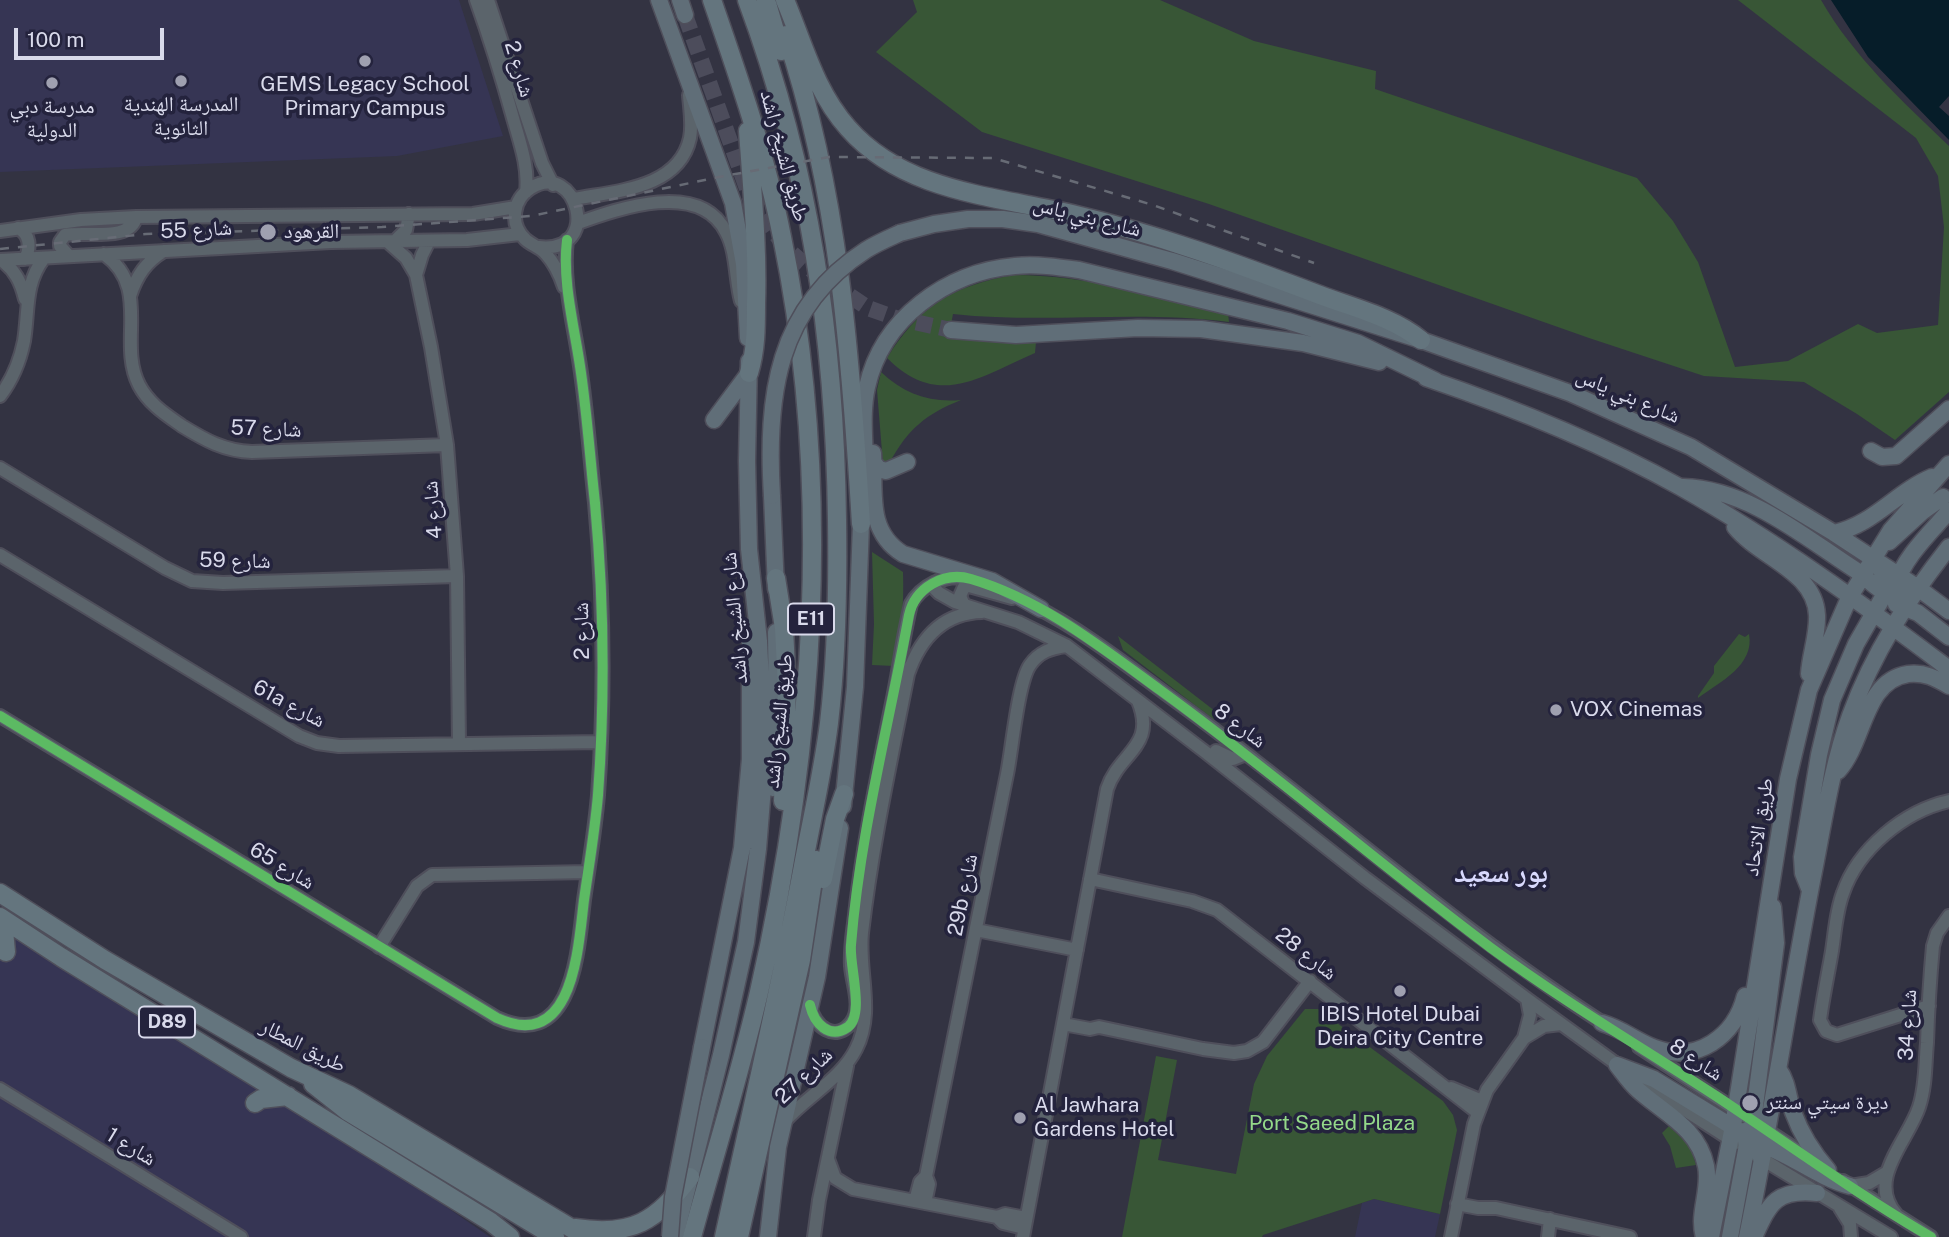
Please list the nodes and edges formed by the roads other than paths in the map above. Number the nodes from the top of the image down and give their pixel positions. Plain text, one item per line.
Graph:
1 (476, 0) edge
2 (488, 0) edge
3 (659, 0) edge
4 (712, 0) edge
5 (747, 0) edge
6 (766, 0) edge
7 (774, 0) edge
8 (785, 0) edge
9 (688, 80) junction
10 (746, 100) junction
11 (794, 147) junction
12 (553, 185) junction
13 (526, 192) junction
14 (574, 199) junction
15 (516, 207) junction
16 (410, 214) junction
17 (136, 217) junction
18 (578, 223) junction
19 (18, 228) junction
20 (0, 231) edge
21 (520, 234) junction
22 (567, 240) junction
23 (391, 241) junction
24 (429, 241) junction
25 (539, 247) junction
26 (164, 251) junction
27 (104, 254) junction
28 (69, 256) junction
29 (44, 258) junction
30 (25, 259) junction
31 (0, 260) edge
32 (416, 275) junction
33 (130, 296) junction
34 (570, 305) junction
35 (26, 306) junction
36 (747, 322) junction
37 (951, 330) tunnel mouth
38 (1421, 340) junction
39 (873, 367) junction
40 (749, 373) junction
41 (1436, 381) junction
42 (0, 396) edge
43 (1949, 409) edge
44 (715, 420) dead end
45 (447, 445) junction
46 (420, 446) junction
47 (1871, 451) dead end
48 (907, 462) dead end
49 (874, 463) junction
50 (0, 468) edge
51 (449, 468) junction
52 (1943, 469) edge
53 (1679, 487) junction
54 (1946, 504) edge
55 (1729, 516) junction
56 (861, 524) junction
57 (1834, 534) junction
58 (1949, 547) edge
59 (1877, 554) junction
60 (0, 555) edge
61 (1898, 575) junction
62 (457, 576) junction
63 (1863, 576) junction
64 (776, 578) junction
65 (932, 586) junction
66 (1918, 588) junction
67 (754, 593) junction
68 (1849, 597) junction
69 (1888, 602) junction
70 (964, 605) junction
71 (1035, 606) junction
72 (1949, 611) edge
73 (992, 612) junction
74 (1892, 626) junction
75 (1949, 637) edge
76 (1067, 646) junction
77 (1949, 669) edge
78 (1949, 686) edge
79 (1810, 690) junction
80 (1126, 691) junction
81 (1138, 700) junction
82 (0, 716) edge
83 (600, 742) junction
84 (459, 744) junction
85 (825, 749) junction
86 (1246, 754) junction
87 (1834, 775) junction
88 (844, 794) junction
89 (1949, 801) edge
90 (789, 832) junction
91 (588, 872) junction
92 (1090, 882) junction
93 (1810, 890) junction
94 (0, 893) edge
95 (1770, 894) junction
96 (1400, 902) junction
97 (1949, 916) edge
98 (1, 918) edge
99 (976, 930) junction
100 (746, 942) junction
101 (379, 947) junction
102 (1492, 948) junction
103 (1077, 950) junction
104 (6, 952) dead end
105 (1761, 955) junction
106 (801, 960) junction
107 (1312, 983) junction
108 (1527, 999) junction
109 (810, 1005) junction
110 (1929, 1006) junction
111 (550, 1015) joint
112 (1063, 1021) junction
113 (1602, 1023) junction
114 (1562, 1024) junction
115 (1524, 1038) junction
116 (847, 1063) junction
117 (1617, 1065) junction
118 (1779, 1069) junction
119 (304, 1074) junction
120 (0, 1089) edge
121 (288, 1096) junction
122 (255, 1103) dead end
123 (1479, 1106) junction
124 (783, 1124) junction
125 (1749, 1136) junction
126 (828, 1159) junction
127 (500, 1167) dead end
128 (1828, 1170) junction
129 (1886, 1173) junction
130 (690, 1177) junction
131 (1850, 1186) junction
132 (508, 1188) junction
133 (853, 1189) junction
134 (1817, 1193) junction
135 (819, 1200) junction
136 (1458, 1200) junction
137 (920, 1202) junction
138 (1840, 1208) junction
139 (1555, 1220) junction
140 (1901, 1220) junction
141 (491, 1222) junction
142 (1024, 1227) edge
143 (562, 1232) edge
144 (241, 1237) edge
145 (510, 1237) edge
146 (523, 1237) edge
147 (586, 1237) edge
148 (672, 1237) edge
149 (692, 1237) edge
150 (724, 1237) edge
151 (739, 1237) edge
152 (769, 1237) edge
153 (814, 1237) edge
154 (1451, 1237) edge
155 (1548, 1237) edge
156 (1556, 1237) edge
157 (1630, 1237) edge
158 (1704, 1237) edge
159 (1711, 1237) edge
160 (1730, 1237) edge
161 (1746, 1237) edge
162 (1754, 1237) edge
163 (1851, 1237) edge
164 (1870, 1237) edge
165 (1891, 1237) edge
166 (1931, 1237) edge

1 - 13 street, شارع 2
2 - 12 street, شارع 2
3 - 9 main road, شارع الشيخ راشد
4 - 10 highway, طريق الشيخ راشد / E11
5 - 11 highway, طريق الشيخ راشد / E11
6 - 11 highway
7 - 56 highway
8 - 38 highway
9 - 14 street
9 - 36 main road, شارع الشيخ راشد
10 - 40 highway
10 - 90 highway, طريق الشيخ راشد / E11
11 - 85 highway, طريق الشيخ راشد / E11
12 - 13 street
12 - 14 street
13 - 15 street
14 - 18 street
15 - 16 street, شارع 55
15 - 21 street
16 - 17 street, شارع 55
16 - 23 street
17 - 19 street, شارع 55
17 - 28 street
18 - 22 street
18 - 36 street
19 - 20 street, شارع 55
19 - 30 street
21 - 24 street, شارع 55
21 - 25 street
22 - 25 street
22 - 34 street, شارع 2
23 - 24 street, شارع 55
23 - 26 street, شارع 55
23 - 32 street, شارع 4
24 - 32 street
25 - 34 street, شارع 2
26 - 27 street, شارع 55
26 - 33 street, شارع 57
27 - 28 street, شارع 55
27 - 33 street, شارع 57
28 - 29 street, شارع 55
29 - 30 street, شارع 55
29 - 35 street
30 - 31 street, شارع 55
31 - 35 street
32 - 45 street, شارع 4
33 - 46 street, شارع 57
34 - 83 street, شارع 2
35 - 42 street
36 - 40 main road, شارع الشيخ راشد
37 - 41 main road
38 - 57 main road, شارع بني ياس
38 - 64 main road, شارع بني ياس, bridge
39 - 41 main road
39 - 49 main road
39 - 56 main road
40 - 44 main road
40 - 67 main road, شارع الشيخ راشد
41 - 53 main road
43 - 47 main road
45 - 46 street, شارع 57
45 - 51 street, شارع 4
46 - 51 street
48 - 49 main road
49 - 71 main road
50 - 62 street, شارع 59
51 - 62 street, شارع 4
52 - 57 main road
52 - 59 main road, طريق الاتحاد
53 - 55 main road
53 - 63 main road
54 - 59 main road
54 - 61 main road
55 - 68 main road
55 - 79 main road
56 - 88 main road
57 - 59 main road, شارع بني ياس
58 - 66 main road, طريق الاتحاد
59 - 61 main road, شارع بني ياس
59 - 63 main road, طريق الاتحاد
59 - 69 main road
60 - 84 street, 61a شارع
61 - 66 main road, شارع بني ياس
61 - 69 main road
62 - 84 street, شارع 4
63 - 68 main road, طريق الاتحاد
63 - 69 main road
64 - 90 highway
64 - 100 main road, شارع بني ياس
65 - 70 street, شارع 8
65 - 71 street, شارع 8
65 - 109 street
66 - 69 main road, طريق الاتحاد
66 - 72 main road, شارع بني ياس
67 - 100 main road, شارع الشيخ راشد
67 - 148 main road, bridge
68 - 69 main road
68 - 79 main road, طريق الاتحاد
69 - 74 main road, طريق الاتحاد
69 - 74 main road
69 - 75 main road
69 - 93 main road
70 - 71 street
70 - 73 street, شارع 8
71 - 86 street, شارع 8
73 - 76 street, شارع 8
73 - 116 street, شارع 27
74 - 77 main road
74 - 87 main road, طريق الاتحاد
76 - 80 street, شارع 8
76 - 99 street, 29b شارع
78 - 87 main road
79 - 95 main road, طريق الاتحاد
80 - 81 street, شارع 8
80 - 86 street
81 - 92 street
81 - 96 street, شارع 8
82 - 101 street, شارع 65
83 - 84 street, 61a شارع
83 - 91 street, شارع 2
85 - 106 highway
85 - 150 highway, طريق الشيخ راشد / E11
86 - 102 street, شارع 8
87 - 93 main road, طريق الاتحاد
88 - 106 highway
88 - 109 main road
89 - 110 street
90 - 149 highway, طريق الشيخ راشد / E11
91 - 101 street
91 - 111 street, شارع 2
92 - 103 street
92 - 107 street, شارع 28
93 - 118 main road, طريق الاتحاد
94 - 119 highway, طريق المطار / D89
95 - 105 main road, طريق الاتحاد
95 - 125 main road
96 - 102 street
96 - 108 street, شارع 8
97 - 110 street, شارع 34
98 - 104 highway
98 - 121 highway, D89
99 - 103 street
99 - 137 street, 29b شارع
100 - 130 main road, شارع الشيخ راشد
101 - 111 street, شارع 65
102 - 113 street, شارع 8
103 - 112 street
105 - 113 main road
105 - 125 main road, طريق الاتحاد
106 - 151 highway
107 - 112 street
107 - 123 street, شارع 28
108 - 114 street, شارع 8
108 - 115 street
109 - 124 main road
110 - 129 street, شارع 34
112 - 142 street
113 - 125 street, شارع 8
114 - 115 street
114 - 117 street, شارع 8
115 - 123 street
116 - 124 street, شارع 27
116 - 126 street
117 - 125 main road
117 - 158 main road
118 - 125 main road, طريق الاتحاد
118 - 128 main road
119 - 132 highway, طريق المطار / D89
119 - 143 highway
120 - 144 street, شارع 1
121 - 122 highway
121 - 141 highway, D89
123 - 136 street
124 - 152 main road
125 - 128 street, شارع 8
125 - 131 main road
125 - 134 street, شارع 8
125 - 159 main road, طريق الاتحاد
125 - 160 main road
125 - 161 main road, طريق الاتحاد
126 - 133 street
126 - 135 street
127 - 132 highway
128 - 131 street, شارع 8
129 - 131 street
129 - 140 street
130 - 143 highway
130 - 148 main road, شارع الشيخ راشد
131 - 140 street, شارع 8
132 - 143 highway, طريق المطار / D89
133 - 135 street
133 - 137 street
134 - 138 street, شارع 8
134 - 162 main road
135 - 153 street
136 - 139 street
136 - 154 street
137 - 142 street
138 - 163 street
138 - 165 street, شارع 8
139 - 155 street
139 - 156 street
139 - 157 street
140 - 166 street, شارع 8
141 - 145 highway, D89
141 - 146 highway
143 - 147 highway, طريق المطار / D89
164 - 165 street

